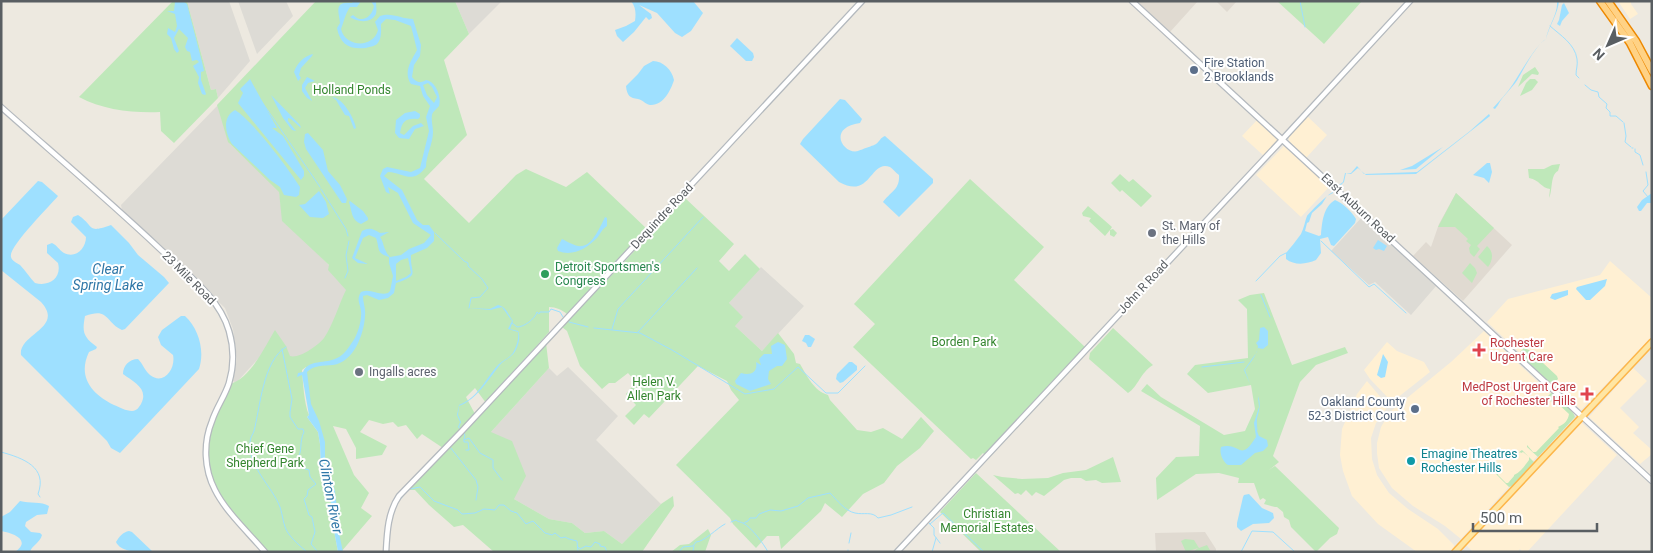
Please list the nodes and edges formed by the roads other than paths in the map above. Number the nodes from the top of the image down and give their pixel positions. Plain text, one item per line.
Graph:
1 (862, 1) edge
2 (1132, 1) edge
3 (1410, 1) edge
4 (1600, 1) edge
5 (1608, 1) edge
6 (1652, 71) edge
7 (1652, 86) edge
8 (1, 107) edge
9 (1283, 139) junction
10 (1652, 342) edge
11 (1582, 416) junction
12 (1652, 481) edge
13 (265, 552) edge
14 (386, 552) edge
15 (898, 552) edge
16 (1456, 552) edge

1 - 14 main road, Dequindre Road
2 - 9 main road, East Auburn Road
3 - 9 main road, John R Road
4 - 7 highway
5 - 6 highway
8 - 13 main road, 23 Mile Road
9 - 11 main road, East Auburn Road
9 - 15 main road, John R Road
10 - 11 main road
11 - 12 main road, East Auburn Road
11 - 16 main road

